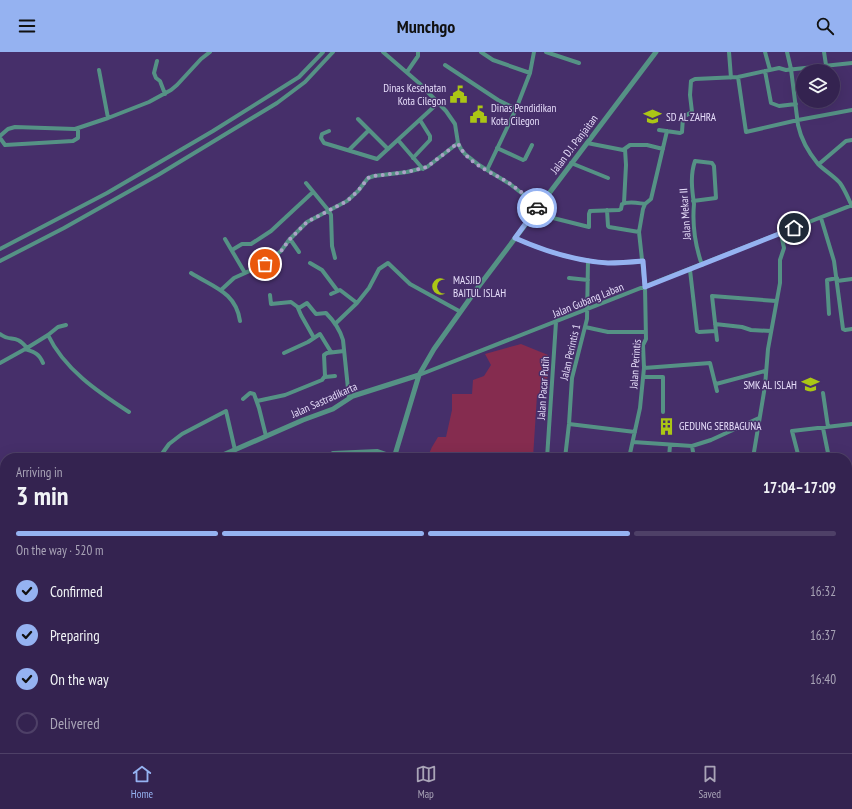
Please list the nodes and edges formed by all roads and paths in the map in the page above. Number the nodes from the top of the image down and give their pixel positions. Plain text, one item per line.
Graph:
1 (210, 52) edge
2 (324, 52) edge
3 (333, 52) edge
4 (383, 52) edge
5 (418, 52) edge
6 (481, 52) edge
7 (534, 52) edge
8 (546, 52) edge
9 (656, 52) edge
10 (729, 52) edge
11 (765, 52) edge
12 (787, 52) edge
13 (824, 52) edge
14 (157, 61) dead end
15 (579, 63) dead end
16 (852, 63) edge
17 (826, 64) edge
18 (839, 64) edge
19 (446, 65) dead end
20 (796, 69) edge
21 (98, 70) dead end
22 (767, 70) junction
23 (792, 70) junction
24 (407, 72) junction
25 (530, 73) junction
26 (738, 77) junction
27 (731, 78) junction
28 (165, 94) junction
29 (438, 103) junction
30 (796, 104) joint
31 (796, 108) edge
32 (516, 109) junction
33 (852, 110) edge
34 (108, 118) junction
35 (358, 118) dead end
36 (420, 120) junction
37 (798, 120) junction
38 (78, 128) junction
39 (369, 130) junction
40 (659, 130) dead end
41 (329, 131) dead end
42 (668, 131) junction
43 (0, 137) edge
44 (398, 140) junction
45 (852, 140) edge
46 (458, 143) junction
47 (586, 143) junction
48 (532, 145) dead end
49 (497, 148) junction
50 (388, 149) junction
51 (625, 149) junction
52 (663, 149) junction
53 (349, 150) junction
54 (413, 158) junction
55 (571, 163) junction
56 (819, 164) junction
57 (423, 168) junction
58 (487, 170) junction
59 (608, 178) dead end
60 (306, 183) dead end
61 (313, 192) junction
62 (108, 193) junction
63 (115, 200) junction
64 (693, 201) junction
65 (624, 203) junction
66 (645, 204) junction
67 (852, 205) edge
68 (538, 206) junction
69 (607, 210) junction
70 (329, 211) junction
71 (533, 213) junction
72 (821, 218) junction
73 (639, 232) junction
74 (781, 234) junction
75 (515, 238) junction
76 (225, 239) dead end
77 (290, 239) junction
78 (0, 249) edge
79 (232, 250) junction
80 (299, 252) dead end
81 (335, 258) dead end
82 (588, 260) junction
83 (0, 261) edge
84 (643, 261) junction
85 (310, 263) dead end
86 (702, 265) junction
87 (690, 270) junction
88 (191, 273) dead end
89 (245, 273) junction
90 (569, 278) dead end
91 (852, 279) edge
92 (588, 280) junction
93 (837, 280) junction
94 (645, 287) junction
95 (220, 290) junction
96 (337, 290) junction
97 (331, 294) dead end
98 (270, 295) dead end
99 (776, 301) junction
100 (357, 303) junction
101 (298, 308) junction
102 (587, 310) junction
103 (459, 311) junction
104 (829, 314) dead end
105 (240, 321) dead end
106 (556, 322) junction
107 (335, 324) junction
108 (715, 324) junction
109 (66, 325) dead end
110 (585, 327) junction
111 (852, 329) edge
112 (716, 331) junction
113 (771, 331) junction
114 (646, 332) junction
115 (0, 334) edge
116 (48, 334) junction
117 (314, 338) junction
118 (717, 340) dead end
119 (26, 349) junction
120 (344, 351) junction
121 (331, 352) junction
122 (284, 353) dead end
123 (0, 363) edge
124 (43, 363) dead end
125 (663, 367) junction
126 (644, 368) junction
127 (765, 373) junction
128 (335, 376) dead end
129 (419, 376) junction
130 (325, 377) junction
131 (644, 377) junction
132 (663, 377) junction
133 (716, 384) junction
134 (717, 391) dead end
135 (823, 394) dead end
136 (349, 398) junction
137 (243, 399) dead end
138 (257, 402) junction
139 (129, 412) dead end
140 (663, 412) dead end
141 (759, 418) junction
142 (570, 424) junction
143 (852, 424) edge
144 (826, 428) junction
145 (635, 432) junction
146 (266, 436) junction
147 (633, 442) junction
148 (670, 445) junction
149 (692, 446) junction
150 (235, 450) junction
151 (163, 453) edge
152 (228, 453) edge
153 (333, 453) edge
154 (384, 453) edge
155 (395, 453) edge
156 (547, 453) edge
157 (566, 453) edge
158 (630, 453) edge
159 (669, 453) edge
160 (693, 453) edge
161 (755, 453) edge
162 (798, 453) edge
163 (828, 453) edge

1 - 28 street
2 - 62 street
3 - 63 street
4 - 24 street
5 - 24 street
6 - 25 street
7 - 25 street
8 - 15 street
9 - 47 street, Jalan D.I. Panjaitan
10 - 27 street
11 - 22 street
12 - 23 street
13 - 17 street
14 - 28 street
16 - 18 street
19 - 32 street
20 - 23 street
21 - 34 street
22 - 23 street
22 - 26 street
22 - 30 street
23 - 30 street
24 - 29 street
25 - 32 street
26 - 27 street
26 - 37 street
27 - 42 street
28 - 34 street
29 - 36 street
29 - 46 street
31 - 37 street
32 - 49 street
33 - 37 street
34 - 38 street
35 - 39 street
36 - 44 street
36 - 54 street
37 - 56 street
38 - 43 street
38 - 43 street
39 - 50 street
39 - 53 street
40 - 42 street
41 - 53 street
42 - 52 street, Jalan Perintis
44 - 50 street
44 - 54 street
45 - 56 street
46 - 57 street
46 - 58 street
47 - 51 street
47 - 55 street, Jalan D.I. Panjaitan
48 - 49 street
49 - 58 street
50 - 53 street
51 - 52 street
51 - 65 street
52 - 66 street, Jalan Perintis
54 - 57 street
55 - 59 street
55 - 68 street, Jalan D.I. Panjaitan
56 - 67 street
57 - 70 street
58 - 68 street
60 - 61 street
61 - 70 street
61 - 79 street
62 - 63 street
62 - 78 street
63 - 83 street
64 - 64 street, Jalan Mekar II
64 - 86 street, Jalan Mekar II
65 - 66 street
65 - 69 street
66 - 73 street, Jalan Perintis
67 - 72 street, Jalan Gubang Laban
68 - 71 street, Jalan D.I. Panjaitan
69 - 71 street
69 - 73 street
70 - 77 street
70 - 81 street
71 - 75 street, Jalan D.I. Panjaitan
72 - 74 street, Jalan Gubang Laban
72 - 93 street
73 - 84 street, Jalan Perintis
74 - 86 street, Jalan Gubang Laban
74 - 99 street
75 - 82 street
75 - 103 street, Jalan D.I. Panjaitan
76 - 79 street
77 - 80 street
77 - 89 street
79 - 89 street
82 - 84 street
82 - 92 street, Jalan Perintis 1
84 - 94 street, Jalan Perintis
85 - 96 street
86 - 87 street, Jalan Gubang Laban
87 - 94 street, Jalan Gubang Laban
87 - 112 street
88 - 95 street
89 - 95 street
90 - 92 street
91 - 93 street
92 - 102 street, Jalan Perintis 1
93 - 104 street
93 - 111 street
94 - 102 street, Jalan Gubang Laban
94 - 114 street, Jalan Perintis
95 - 105 street
96 - 97 street
96 - 100 street
98 - 101 street
99 - 108 street
99 - 113 street
100 - 103 street
100 - 107 street
101 - 107 street
101 - 117 street
102 - 106 street, Jalan Gubang Laban
102 - 110 street, Jalan Perintis 1
103 - 129 street, Jalan D.I. Panjaitan
106 - 129 street, Jalan Gubang Laban
106 - 156 street, Jalan Pacar Putih
107 - 120 street
108 - 112 street
108 - 113 street
109 - 116 street
110 - 114 street
110 - 142 street, Jalan Perintis 1
112 - 118 street
113 - 127 street
114 - 126 street, Jalan Perintis
115 - 119 street
116 - 119 street
116 - 139 street
117 - 121 street
117 - 122 street
119 - 123 street
119 - 124 street
120 - 121 street
120 - 136 street
121 - 130 street
125 - 126 street
125 - 132 street
125 - 133 street
126 - 131 street, Jalan Perintis
127 - 133 street
127 - 141 street
128 - 130 street
129 - 136 street, Jalan Sastradikarta
129 - 155 street, Jalan D.I. Panjaitan
130 - 138 street
131 - 132 street
131 - 145 street, Jalan Perintis
132 - 140 street
133 - 134 street
135 - 144 street
136 - 146 street, Jalan Sastradikarta
137 - 138 street
138 - 146 street
141 - 149 street
141 - 161 street
142 - 145 street
142 - 157 street, Jalan Perintis 1
143 - 144 street
144 - 162 street
144 - 163 street
145 - 147 street, Jalan Perintis
146 - 150 street, Jalan Sastradikarta
147 - 148 street
147 - 158 street, Jalan Perintis
148 - 149 street
148 - 159 street
149 - 160 street
150 - 151 street
150 - 152 street, Jalan Sastradikarta
153 - 154 street

